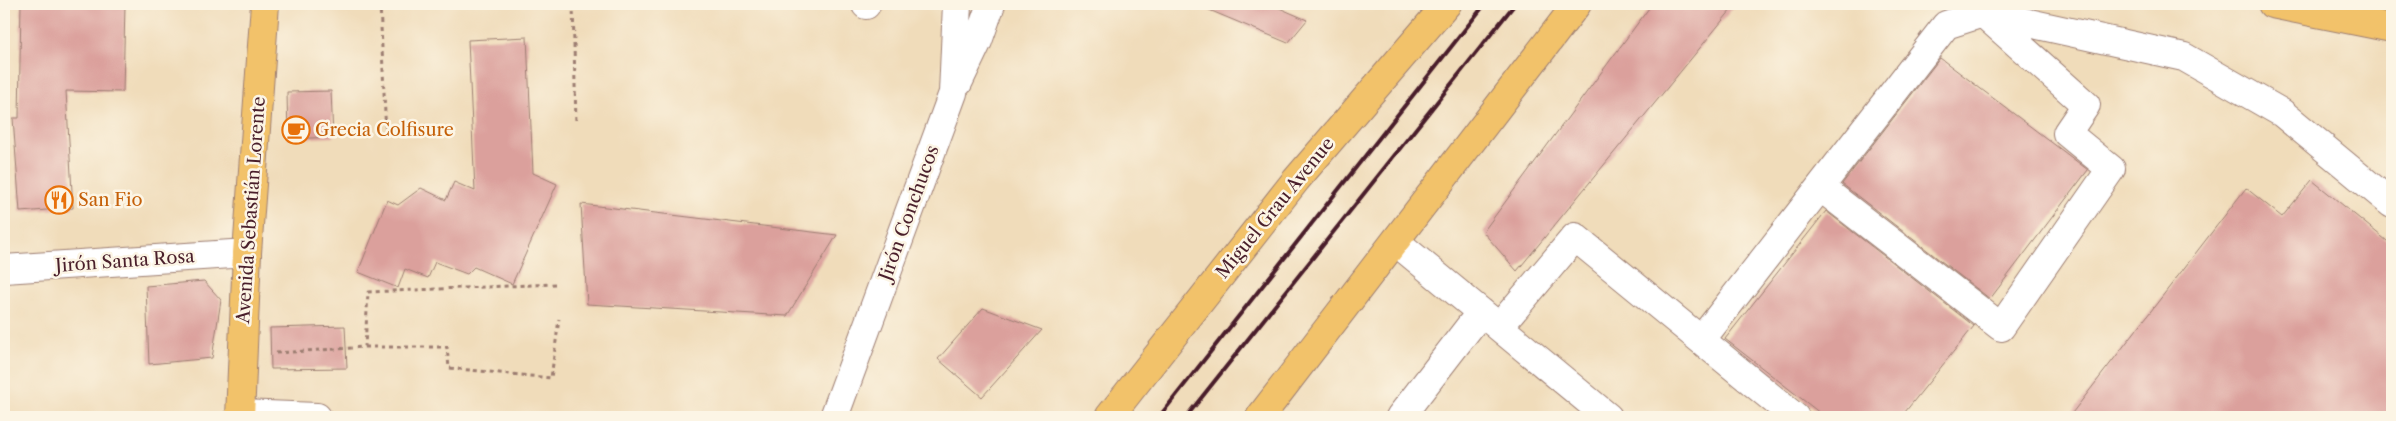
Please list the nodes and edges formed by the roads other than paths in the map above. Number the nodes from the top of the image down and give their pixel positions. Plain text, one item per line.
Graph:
1 (265, 4) edge
2 (957, 4) edge
3 (991, 4) edge
4 (1447, 4) edge
5 (1577, 4) edge
6 (2272, 4) edge
7 (1983, 13) junction
8 (2392, 28) edge
9 (953, 93) junction
10 (1820, 187) junction
11 (2392, 204) edge
12 (1396, 242) junction
13 (247, 253) junction
14 (4, 269) edge
15 (1490, 320) junction
16 (1701, 340) junction
17 (240, 416) edge
18 (317, 417) edge
19 (834, 417) edge
20 (1109, 417) edge
21 (1260, 417) edge
22 (1400, 417) edge
23 (1608, 417) edge
24 (1795, 417) edge

1 - 13 main road, Avenida Sebastián Lorente
2 - 9 street, Jirón Conchucos
3 - 9 street
4 - 20 main road, Miguel Grau Avenue
5 - 12 main road
6 - 8 main road
7 - 10 street
7 - 10 street
7 - 11 street
9 - 19 street, Jirón Conchucos
10 - 16 street
12 - 15 street
12 - 21 main road
13 - 14 street, Jirón Santa Rosa
13 - 17 main road, Avenida Sebastián Lorente
15 - 16 street
15 - 22 street
15 - 23 street
16 - 24 street
17 - 18 street

